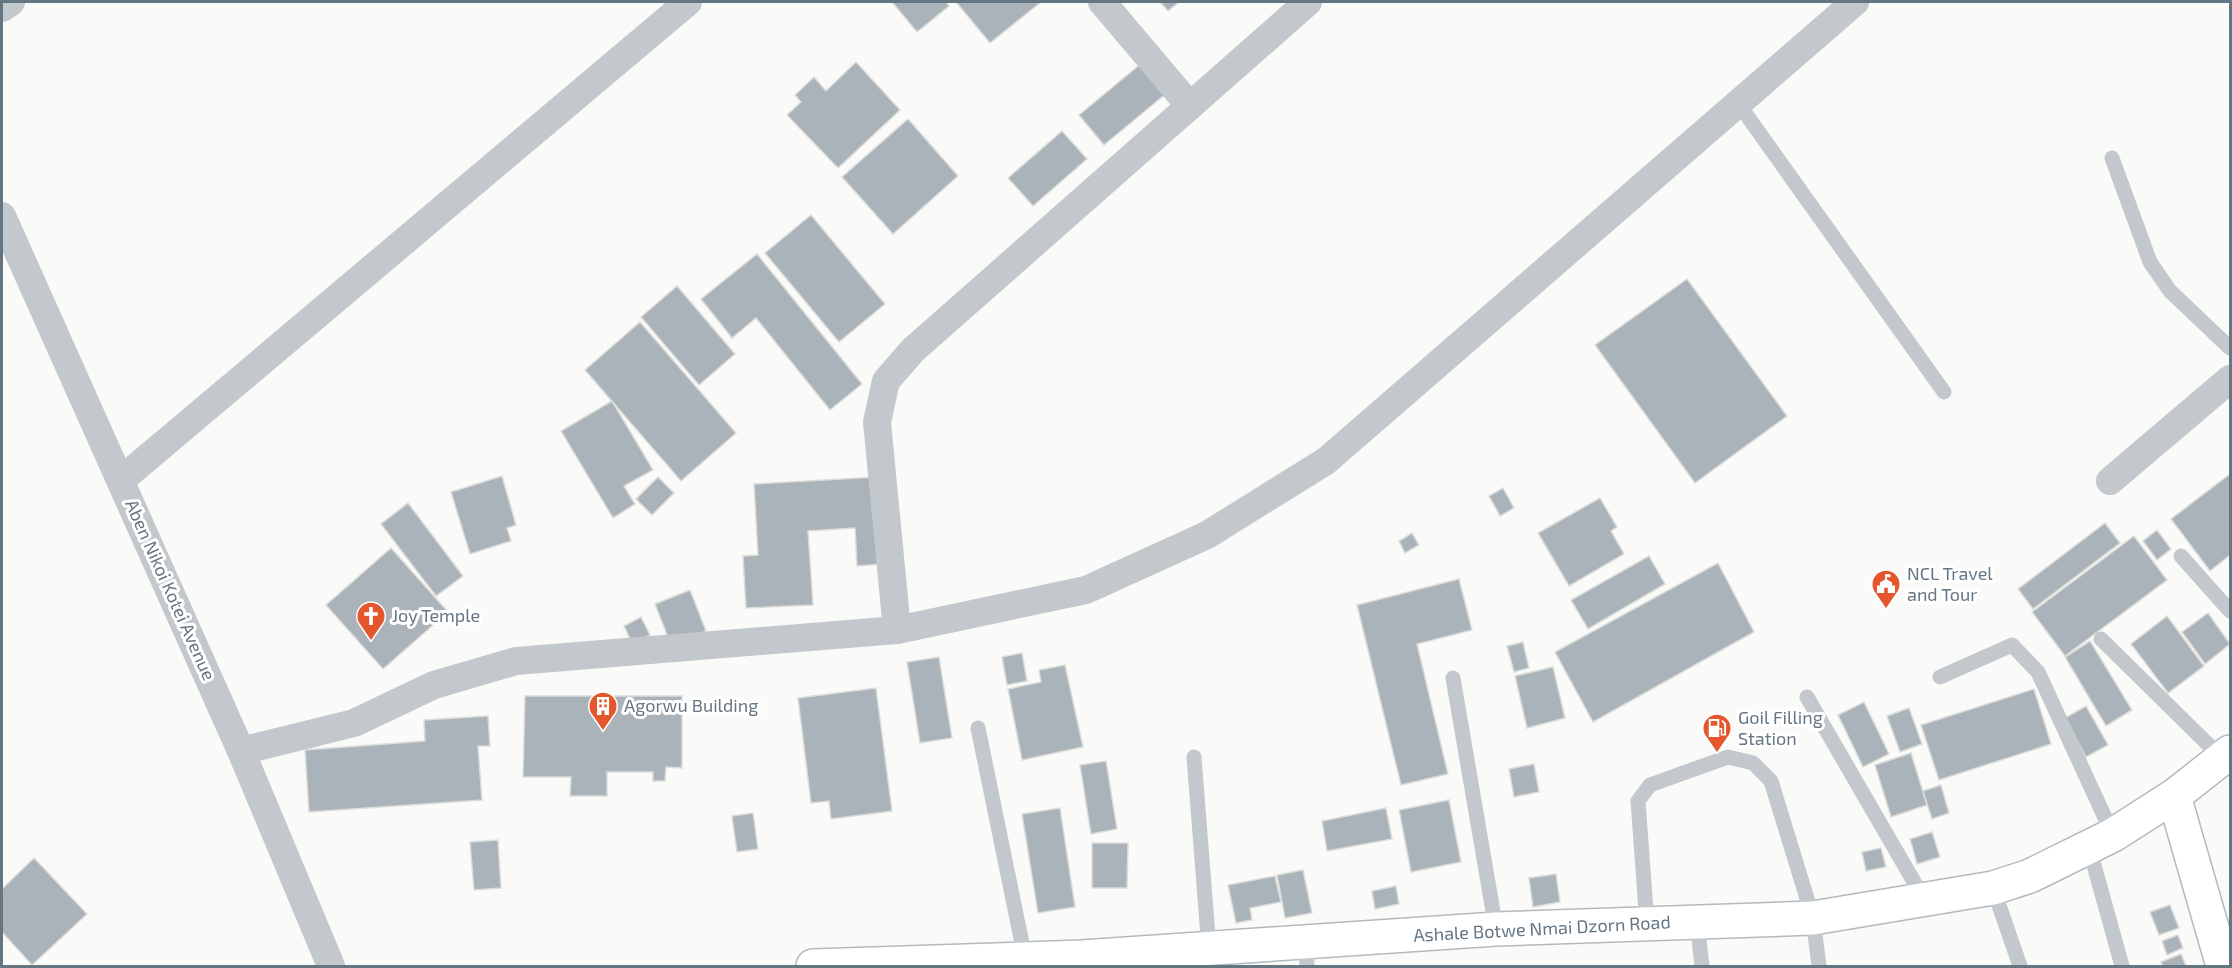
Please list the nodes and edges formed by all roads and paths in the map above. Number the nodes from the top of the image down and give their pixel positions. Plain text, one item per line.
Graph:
1 (11, 2) edge
2 (688, 2) edge
3 (1102, 2) edge
4 (1308, 2) edge
5 (1855, 2) edge
6 (2, 8) edge
7 (1738, 103) junction
8 (1190, 106) junction
9 (2112, 158) dead end
10 (2, 216) edge
11 (2230, 348) edge
12 (2230, 379) edge
13 (1944, 392) dead end
14 (121, 480) junction
15 (2110, 481) dead end
16 (2181, 556) dead end
17 (2230, 611) edge
18 (897, 630) junction
19 (2101, 639) dead end
20 (1940, 677) dead end
21 (1453, 678) dead end
22 (1807, 697) dead end
23 (978, 728) dead end
24 (241, 751) junction
25 (2227, 755) edge
26 (1194, 757) dead end
27 (2174, 796) junction
28 (2101, 841) junction
29 (1993, 888) junction
30 (1924, 899) junction
31 (1813, 918) junction
32 (1697, 922) junction
33 (1647, 924) junction
34 (1496, 929) junction
35 (1221, 954) edge
36 (1306, 954) edge
37 (2225, 957) edge
38 (1025, 958) junction
39 (1080, 962) edge
40 (332, 966) edge
41 (813, 966) edge
42 (1702, 966) edge
43 (1819, 966) edge
44 (2020, 966) edge
45 (2122, 966) edge

1 - 6 street
2 - 14 street
3 - 8 street
4 - 8 street
5 - 7 street
7 - 13 lane
7 - 18 street
8 - 18 street
9 - 11 lane
10 - 14 street, Aben Nikoi Kotei Avenue
12 - 15 street
14 - 24 street, Aben Nikoi Kotei Avenue
16 - 17 lane
18 - 24 street
19 - 25 lane
20 - 28 lane
21 - 34 lane
22 - 30 lane
23 - 38 lane
24 - 40 street, Aben Nikoi Kotei Avenue
25 - 27 main road, Ashale Botwe Nmai Dzorn Road
26 - 35 lane
27 - 28 main road, Ashale Botwe Nmai Dzorn Road
27 - 37 main road
28 - 29 main road, Ashale Botwe Nmai Dzorn Road
28 - 45 lane
29 - 30 main road, Ashale Botwe Nmai Dzorn Road
29 - 44 lane
30 - 31 main road, Ashale Botwe Nmai Dzorn Road
31 - 32 main road, Ashale Botwe Nmai Dzorn Road
31 - 33 lane
31 - 43 lane
32 - 33 main road, Ashale Botwe Nmai Dzorn Road
32 - 42 lane
33 - 34 main road, Ashale Botwe Nmai Dzorn Road
34 - 36 main road, Ashale Botwe Nmai Dzorn Road
35 - 36 main road, Ashale Botwe Nmai Dzorn Road
35 - 39 main road, Ashale Botwe Nmai Dzorn Road
38 - 39 main road, Ashale Botwe Nmai Dzorn Road
38 - 41 main road, Ashale Botwe Nmai Dzorn Road

